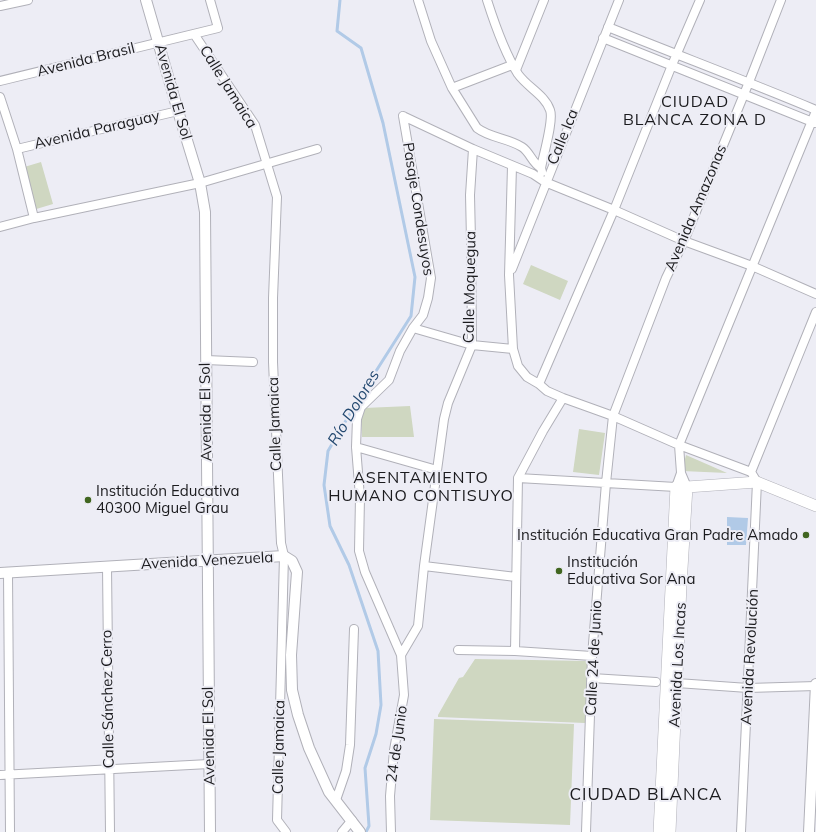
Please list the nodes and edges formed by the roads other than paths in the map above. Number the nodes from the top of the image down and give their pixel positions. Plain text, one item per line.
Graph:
1 (28, 0) edge
2 (146, 0) edge
3 (210, 0) edge
4 (418, 0) edge
5 (487, 0) edge
6 (544, 0) edge
7 (619, 0) edge
8 (700, 0) edge
9 (781, 0) edge
10 (0, 6) edge
11 (608, 27) junction
12 (194, 34) junction
13 (604, 38) junction
14 (159, 42) junction
15 (677, 55) junction
16 (672, 65) junction
17 (514, 67) junction
18 (0, 81) edge
19 (749, 82) junction
20 (452, 88) junction
21 (744, 93) junction
22 (0, 97) edge
23 (816, 110) edge
24 (178, 111) junction
25 (814, 122) edge
26 (17, 149) junction
27 (317, 149) dead end
28 (473, 149) junction
29 (268, 164) junction
30 (512, 166) junction
31 (541, 168) junction
32 (545, 182) junction
33 (200, 183) junction
34 (614, 210) junction
35 (34, 218) junction
36 (0, 227) edge
37 (684, 241) junction
38 (752, 266) junction
39 (509, 275) junction
40 (816, 294) edge
41 (816, 312) edge
42 (413, 328) junction
43 (472, 345) junction
44 (513, 349) junction
45 (206, 360) junction
46 (253, 362) dead end
47 (539, 384) junction
48 (563, 398) junction
49 (613, 416) junction
50 (679, 445) junction
51 (356, 447) junction
52 (437, 470) junction
53 (751, 472) junction
54 (518, 478) junction
55 (757, 482) junction
56 (606, 483) junction
57 (682, 487) junction
58 (816, 506) edge
59 (284, 556) junction
60 (207, 561) junction
61 (424, 566) junction
62 (107, 567) junction
63 (4, 573) edge
64 (516, 577) junction
65 (354, 629) dead end
66 (458, 650) dead end
67 (515, 651) junction
68 (402, 655) junction
69 (592, 656) junction
70 (592, 678) junction
71 (656, 682) dead end
72 (677, 683) junction
73 (816, 686) edge
74 (748, 688) junction
75 (814, 749) edge
76 (209, 764) junction
77 (109, 769) junction
78 (9, 774) junction
79 (0, 775) edge
80 (336, 800) junction
81 (355, 826) edge
82 (10, 832) edge
83 (110, 832) edge
84 (210, 832) edge
85 (286, 832) edge
86 (342, 832) edge
87 (391, 832) edge
88 (586, 832) edge
89 (658, 832) edge
90 (670, 832) edge
91 (741, 832) edge
92 (808, 832) edge

1 - 10 street
2 - 14 street, Avenida El Sol
3 - 12 street, Avenida Brasil
4 - 20 street
5 - 17 street
6 - 17 street
7 - 11 street, Calle Ica
8 - 15 street
9 - 19 street, Avenida Amazonas
11 - 13 street, Calle Ica
11 - 15 street
12 - 14 street, Avenida Brasil
12 - 29 street, Calle Jamaica
13 - 16 street
13 - 32 street, Calle Ica
14 - 18 street, Avenida Brasil
14 - 24 street, Avenida El Sol
15 - 16 street
15 - 19 street
16 - 21 street
16 - 34 street
17 - 20 street
17 - 31 street
19 - 21 street, Avenida Amazonas
19 - 23 street
20 - 31 street
21 - 25 street
21 - 37 street, Avenida Amazonas
22 - 26 street
23 - 25 street
24 - 26 street, Avenida Paraguay
24 - 33 street, Avenida El Sol
25 - 38 street
26 - 35 street
27 - 29 street
28 - 30 street
28 - 42 street, Pasaje Condesuyos
28 - 43 street, Calle Moquegua
29 - 33 street
29 - 59 street, Calle Jamaica
30 - 32 street
30 - 39 street
31 - 32 street
32 - 34 street
32 - 39 street, Calle Ica
33 - 35 street
33 - 45 street, Avenida El Sol
34 - 37 street
34 - 47 street
35 - 36 street
37 - 38 street
37 - 49 street, Avenida Amazonas
38 - 40 street
38 - 50 street
39 - 44 street
41 - 53 street
42 - 43 street
42 - 51 street, Pasaje Condesuyos
43 - 44 street
43 - 52 street, Calle Moquegua
44 - 47 street
45 - 46 street
45 - 60 street, Avenida El Sol
47 - 48 street
48 - 49 street
48 - 54 street
49 - 50 street
49 - 56 street, Avenida Amazonas
50 - 53 street
50 - 57 street
51 - 52 street
51 - 68 street, Pasaje Condesuyos
52 - 61 street, Calle Moquegua
53 - 55 street
54 - 56 street
54 - 64 street
55 - 57 main road
55 - 58 main road
55 - 74 street, Avenida Revolución
56 - 57 street
56 - 69 street, Calle 24 de Junio
57 - 72 main road, Avenida Los Incas
57 - 89 main road, Avenida Los Incas
59 - 60 street, Avenida Venezuela
59 - 80 street, Avenida Venezuela
59 - 85 street, Calle Jamaica
60 - 62 street, Avenida Venezuela
60 - 76 street, Avenida El Sol
61 - 64 street
61 - 68 street, Calle Moquegua
62 - 63 street, Avenida Venezuela
62 - 77 street, Calle Sánchez Cerro
63 - 78 street
64 - 67 street
65 - 80 street
66 - 67 street
67 - 69 street
68 - 87 street, 24 de Junio
69 - 70 street, Calle 24 de Junio
70 - 71 street
70 - 88 street, Calle 24 de Junio
72 - 74 street
72 - 90 main road, Avenida Los Incas
73 - 74 street
73 - 75 street
74 - 91 street, Avenida Revolución
75 - 92 street
76 - 77 street
76 - 84 street, Avenida El Sol
77 - 78 street
77 - 83 street, Calle Sánchez Cerro
78 - 79 street
78 - 82 street
80 - 81 street, Avenida Venezuela
81 - 86 street

